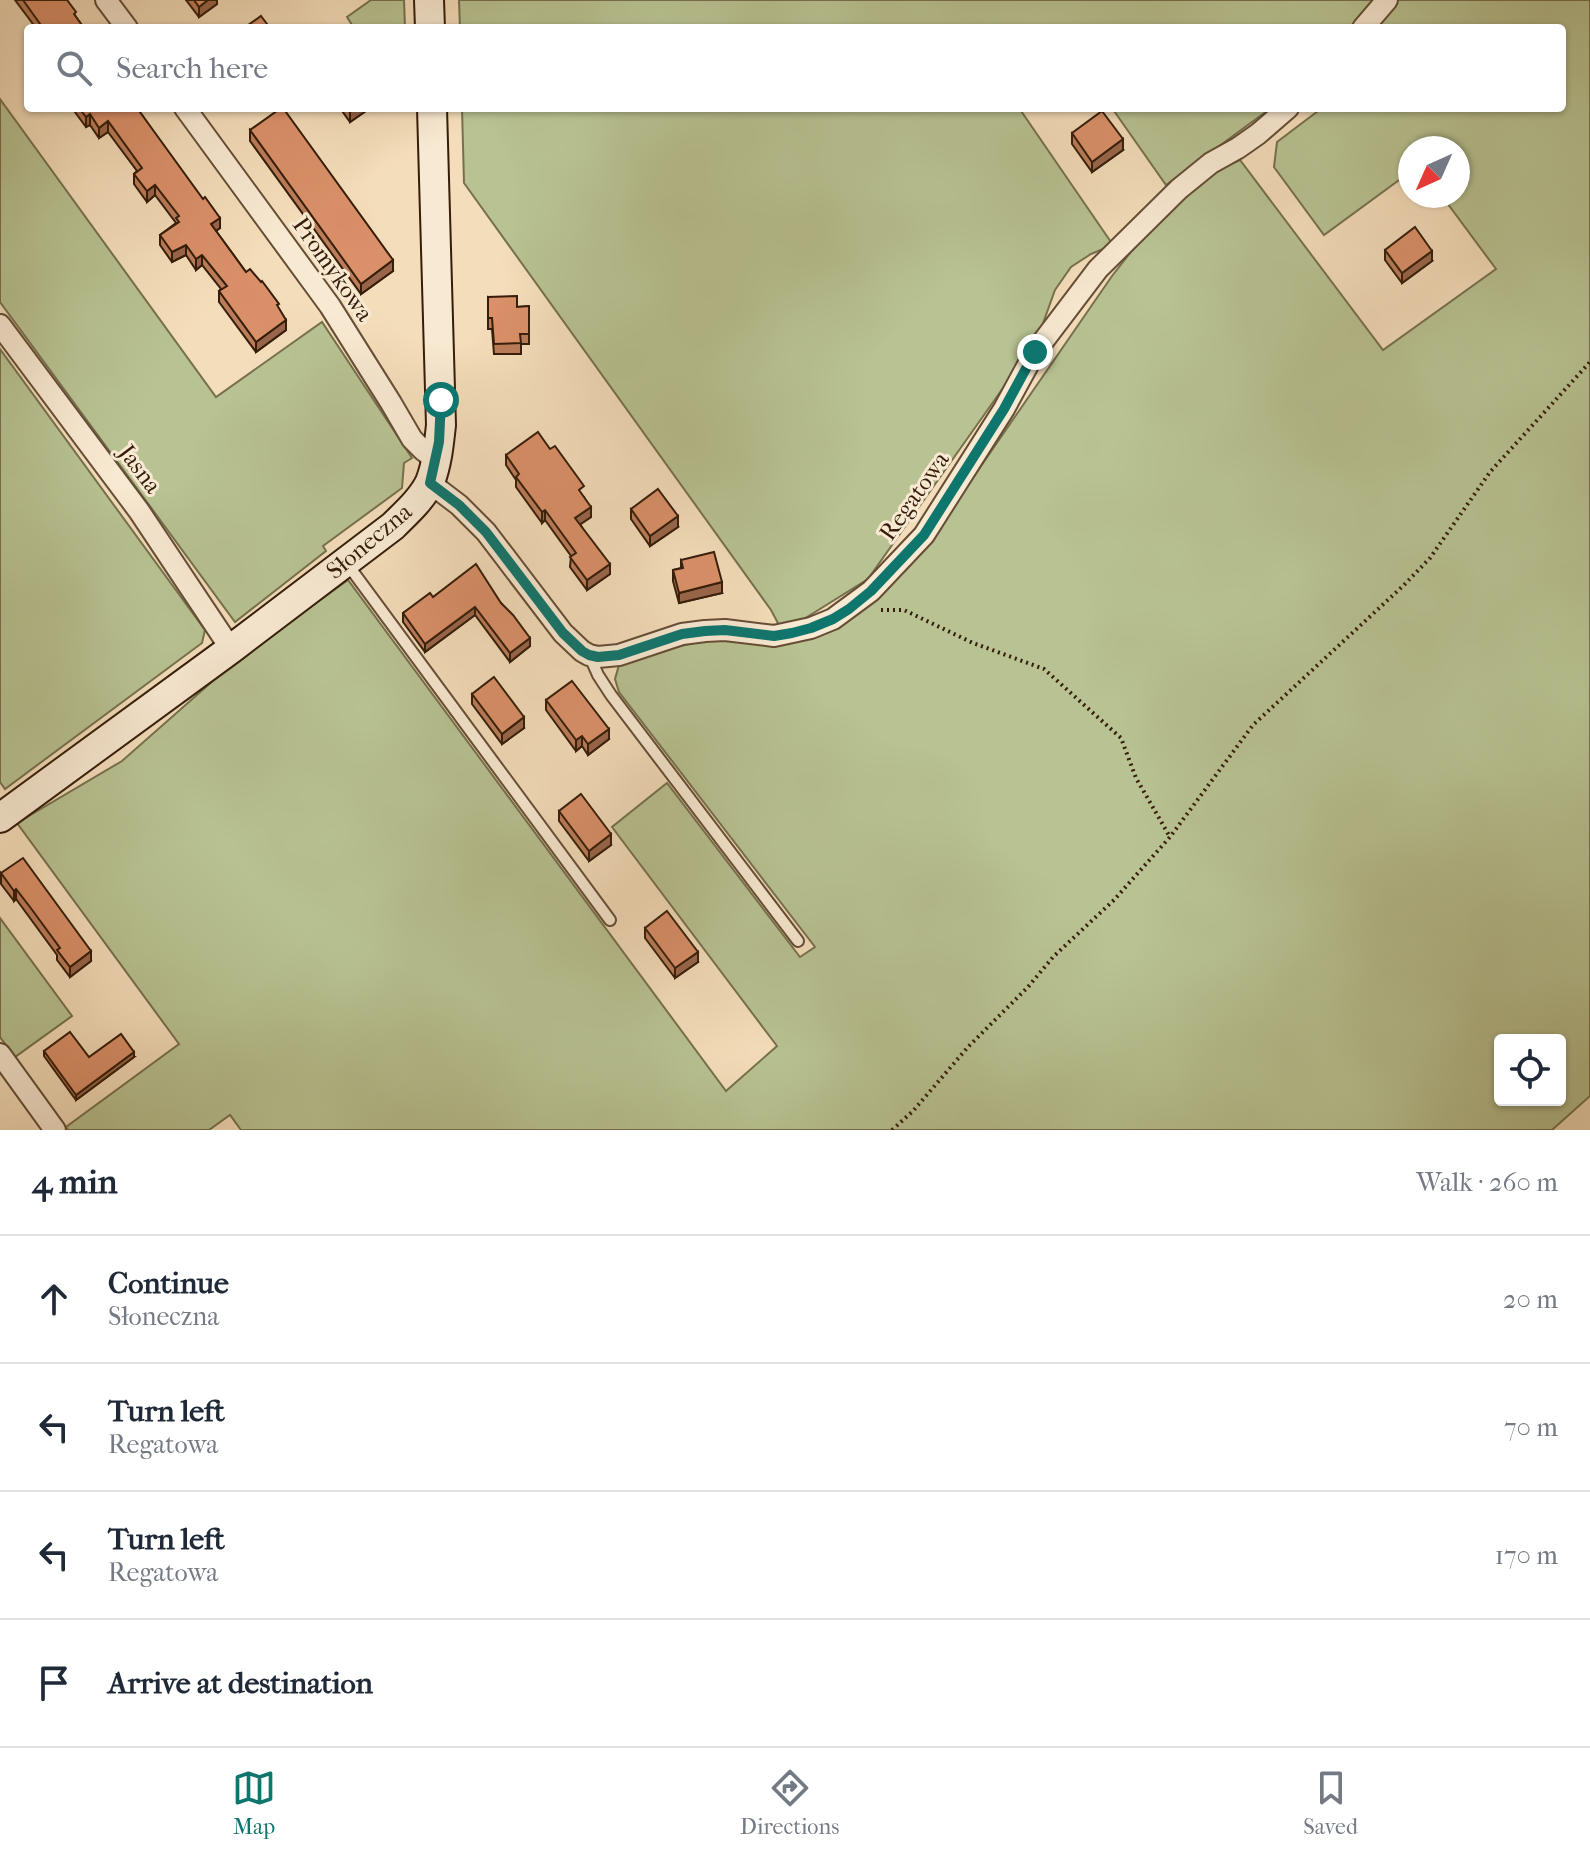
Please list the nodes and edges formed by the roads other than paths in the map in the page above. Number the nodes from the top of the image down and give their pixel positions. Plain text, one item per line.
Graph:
1 (106, 0) edge
2 (429, 0) edge
3 (1387, 0) edge
4 (124, 24) edge
5 (430, 24) edge
6 (1366, 24) edge
7 (188, 112) edge
8 (432, 112) edge
9 (1283, 112) edge
10 (0, 325) edge
11 (433, 471) junction
12 (346, 562) junction
13 (231, 649) junction
14 (589, 655) junction
15 (1, 815) edge
16 (610, 920) dead end
17 (798, 941) dead end
18 (0, 1054) edge
19 (55, 1130) edge

1 - 4 street
2 - 5 street
3 - 6 street
7 - 11 street, Promykowa
8 - 11 street
9 - 14 street, Regatowa
10 - 13 street, Jasna
11 - 12 street, Słoneczna
11 - 14 street
12 - 13 street, Słoneczna
12 - 16 lane
13 - 15 street, Słoneczna
14 - 17 lane
18 - 19 street

